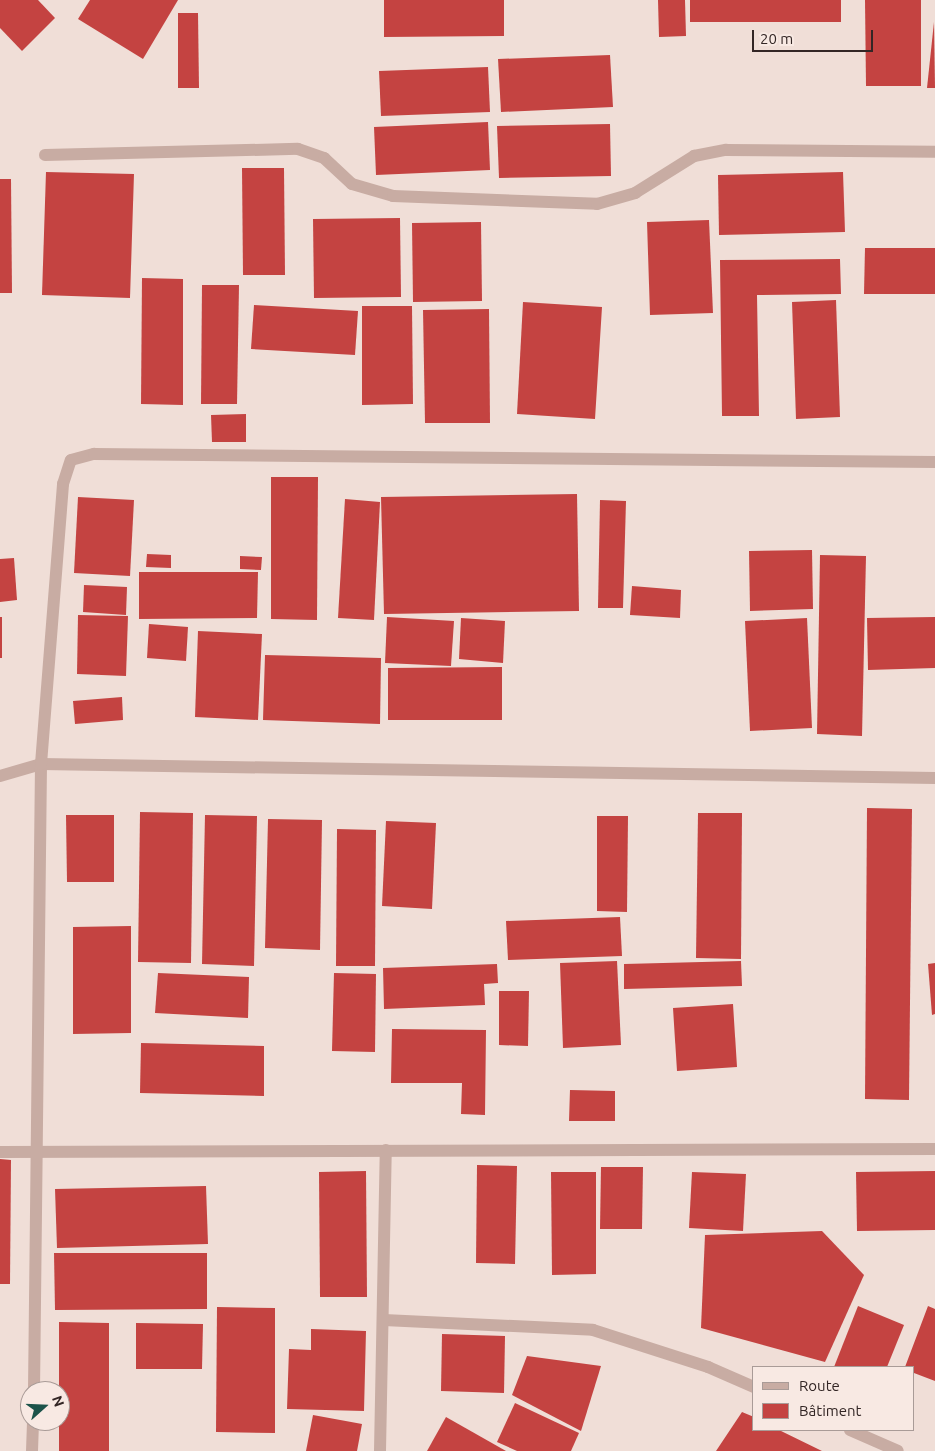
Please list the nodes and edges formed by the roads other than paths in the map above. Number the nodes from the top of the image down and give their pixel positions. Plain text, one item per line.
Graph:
1 (935, 152) edge
2 (45, 155) dead end
3 (935, 462) edge
4 (41, 764) junction
5 (0, 776) edge
6 (935, 778) edge
7 (935, 1149) edge
8 (386, 1150) junction
9 (0, 1152) edge
10 (39, 1152) junction
11 (384, 1320) junction
12 (34, 1381) edge
13 (752, 1386) edge
14 (33, 1431) edge
15 (852, 1431) edge
16 (32, 1451) edge
17 (380, 1451) edge
18 (898, 1451) edge

1 - 2 street
3 - 4 street
4 - 5 street
4 - 6 street
4 - 10 street
7 - 8 street
8 - 10 street
8 - 11 street
9 - 10 street
10 - 12 street
11 - 13 street
11 - 17 street
14 - 16 street
15 - 18 street

